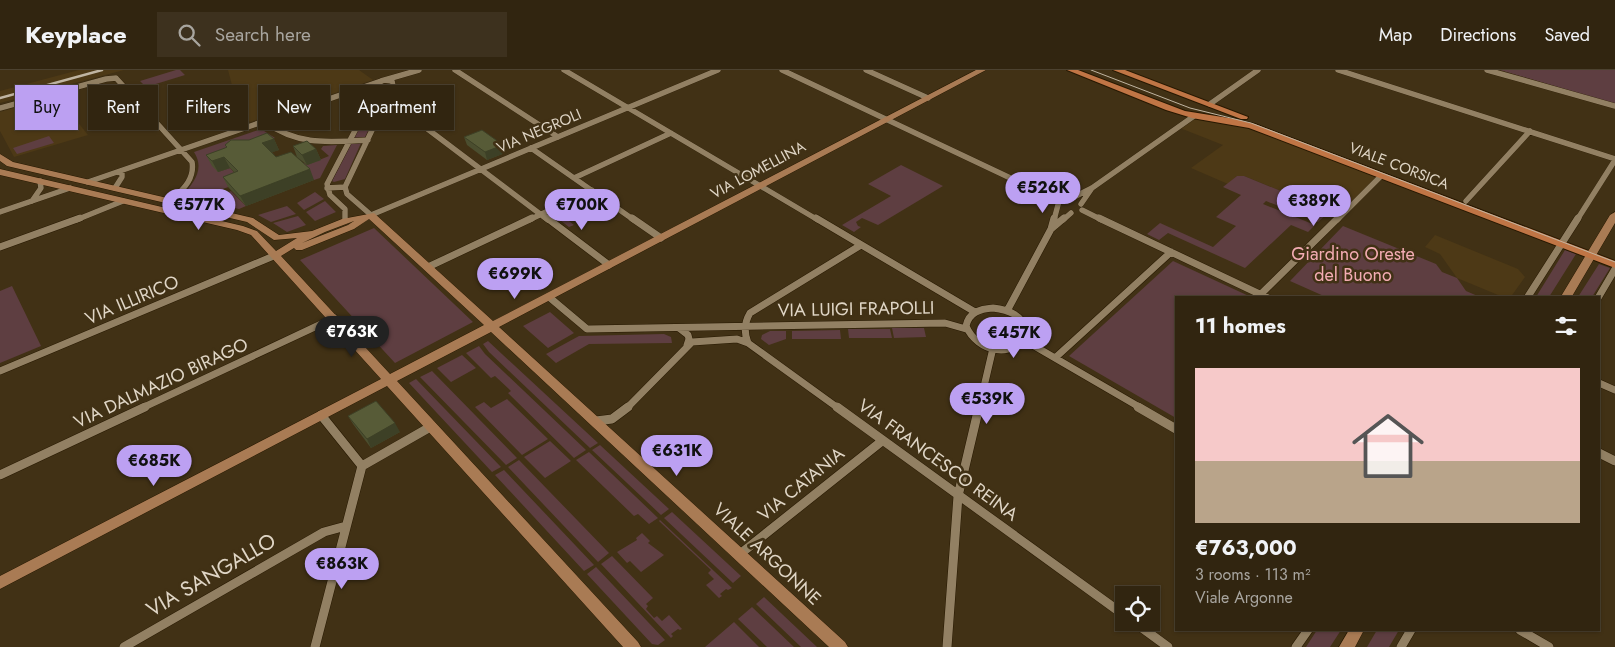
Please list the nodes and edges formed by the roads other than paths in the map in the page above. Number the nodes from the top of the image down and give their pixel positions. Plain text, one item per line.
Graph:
1 (419, 70) edge
2 (455, 70) edge
3 (564, 70) edge
4 (718, 70) edge
5 (782, 70) edge
6 (866, 70) edge
7 (982, 70) edge
8 (1071, 70) edge
9 (1117, 70) edge
10 (1258, 70) edge
11 (1338, 70) edge
12 (1487, 70) edge
13 (382, 80) junction
14 (369, 85) edge
15 (377, 85) edge
16 (393, 85) edge
17 (928, 98) junction
18 (1210, 104) junction
19 (1615, 106) edge
20 (0, 108) edge
21 (628, 108) junction
22 (1194, 116) junction
23 (888, 119) junction
24 (258, 124) edge
25 (274, 130) edge
26 (354, 130) edge
27 (373, 130) edge
28 (429, 130) edge
29 (1530, 131) junction
30 (672, 133) junction
31 (558, 137) junction
32 (368, 140) junction
33 (348, 141) junction
34 (531, 148) junction
35 (183, 150) junction
36 (0, 157) edge
37 (1615, 160) edge
38 (481, 169) junction
39 (122, 171) junction
40 (0, 172) edge
41 (1382, 176) junction
42 (574, 178) junction
43 (40, 181) junction
44 (88, 182) junction
45 (761, 186) junction
46 (346, 187) junction
47 (70, 188) junction
48 (115, 188) junction
49 (327, 188) junction
50 (1092, 188) junction
51 (592, 190) junction
52 (135, 193) junction
53 (1068, 199) junction
54 (32, 201) junction
55 (123, 201) junction
56 (1466, 201) junction
57 (1058, 203) junction
58 (167, 206) junction
59 (1081, 207) junction
60 (0, 212) edge
61 (1071, 213) junction
62 (541, 214) junction
63 (371, 215) junction
64 (1615, 215) edge
65 (345, 220) junction
66 (1051, 230) junction
67 (315, 233) junction
68 (660, 238) junction
69 (1563, 241) junction
70 (861, 245) junction
71 (0, 247) edge
72 (1171, 252) junction
73 (1592, 253) junction
74 (276, 255) junction
75 (1615, 257) edge
76 (609, 266) junction
77 (428, 267) junction
78 (1615, 267) edge
79 (1265, 296) edge
80 (1528, 296) edge
81 (1566, 296) edge
82 (1599, 296) edge
83 (549, 297) junction
84 (1007, 311) junction
85 (975, 312) junction
86 (334, 318) junction
87 (745, 325) junction
88 (493, 326) junction
89 (674, 327) junction
90 (966, 329) junction
91 (1024, 340) junction
92 (748, 343) junction
93 (687, 346) junction
94 (993, 348) junction
95 (1055, 358) junction
96 (0, 372) edge
97 (389, 379) junction
98 (1600, 383) edge
99 (1615, 390) edge
100 (321, 415) junction
101 (596, 421) junction
102 (432, 426) junction
103 (1175, 428) edge
104 (882, 441) junction
105 (1600, 454) edge
106 (1615, 461) edge
107 (362, 466) junction
108 (0, 475) edge
109 (958, 496) junction
110 (346, 526) junction
111 (740, 554) junction
112 (0, 583) edge
113 (1115, 609) edge
114 (1146, 631) edge
115 (1307, 631) edge
116 (1356, 631) edge
117 (1410, 631) edge
118 (1522, 631) edge
119 (124, 647) edge
120 (315, 647) edge
121 (633, 647) edge
122 (840, 647) edge
123 (947, 647) edge
124 (1168, 647) edge
125 (1296, 647) edge
126 (1347, 647) edge
127 (1401, 647) edge
128 (1549, 647) edge

1 - 13 street
2 - 31 street
3 - 21 street
4 - 21 street, VIA NEGROLI
5 - 23 street
6 - 17 street
7 - 17 street, VIA LOMELLINA
8 - 22 main road, VIALE CORSICA
9 - 18 main road, VIALE CORSICA
10 - 18 street
11 - 29 street
12 - 19 street
13 - 14 street
13 - 15 street
13 - 16 street
17 - 23 street, VIA LOMELLINA
18 - 22 main road
18 - 56 main road, VIALE CORSICA
20 - 35 street
21 - 30 street
21 - 31 street, VIA NEGROLI
22 - 41 main road, VIALE CORSICA
22 - 50 street
23 - 45 street, VIA LOMELLINA
23 - 57 street
24 - 35 street
25 - 33 street
26 - 33 street
27 - 32 street
28 - 38 street
29 - 37 street
29 - 56 street
30 - 42 street
30 - 45 street
31 - 34 street, VIA NEGROLI
32 - 33 street
32 - 46 street
33 - 49 street
34 - 38 street, VIA NEGROLI
34 - 42 street
35 - 39 street
35 - 58 street
36 - 44 street
37 - 69 street
38 - 62 street
38 - 63 street, VIA NEGROLI
39 - 44 street
39 - 48 street
40 - 43 street
41 - 69 main road, VIALE CORSICA
41 - 79 street
42 - 51 street
43 - 47 street
43 - 54 street
44 - 47 street
44 - 48 street
45 - 68 street, VIA LOMELLINA
45 - 70 street
46 - 49 street
46 - 63 street
47 - 54 street
47 - 55 street
48 - 52 street
49 - 65 street
50 - 53 street
50 - 59 street
51 - 62 street
51 - 68 street
52 - 55 street
52 - 58 street
53 - 57 street
53 - 59 street
54 - 60 street
55 - 58 street
55 - 71 street
56 - 69 main road, VIALE CORSICA
57 - 61 street
57 - 66 street
58 - 67 street
58 - 74 street
59 - 61 street
59 - 72 street
61 - 66 street
62 - 76 street
62 - 77 street
63 - 65 street
63 - 74 street
63 - 77 street, VIALE ARGONNE
64 - 73 street
65 - 67 street
66 - 84 street
67 - 74 street
68 - 76 street, VIA LOMELLINA
69 - 73 main road, VIALE CORSICA
69 - 80 street
70 - 85 street
70 - 87 street
72 - 79 street
72 - 95 street
73 - 75 main road
73 - 78 main road
73 - 81 street
74 - 86 street
74 - 96 street, VIA ILLIRICO
76 - 83 street, VIA LOMELLINA
77 - 88 street, VIALE ARGONNE
78 - 82 street
83 - 88 street, VIA LOMELLINA
83 - 89 street, VIA LUIGI FRAPOLLI
84 - 85 street
84 - 91 street
85 - 90 street
86 - 97 street
86 - 108 street, VIA DALMAZIO BIRAGO
87 - 89 street, VIA LUIGI FRAPOLLI
87 - 90 street, VIA LUIGI FRAPOLLI
87 - 92 street
88 - 97 street
88 - 101 street, VIALE ARGONNE
89 - 93 street
90 - 94 street
91 - 94 street
91 - 95 street
92 - 93 street
92 - 104 street, VIA FRANCESCO REINA
93 - 101 street
94 - 109 street
95 - 103 street
97 - 100 street
97 - 102 street
98 - 99 street
100 - 107 street
100 - 112 street
101 - 111 street, VIALE ARGONNE
102 - 107 street
102 - 121 street
104 - 109 street, VIA FRANCESCO REINA
104 - 111 street, VIA CATANIA
105 - 106 street
107 - 110 street
109 - 113 street, VIA FRANCESCO REINA
109 - 123 street
110 - 119 street, VIA SANGALLO
110 - 120 street
111 - 122 street, VIALE ARGONNE
114 - 124 street
115 - 125 street
116 - 126 street
117 - 127 street
118 - 128 street

